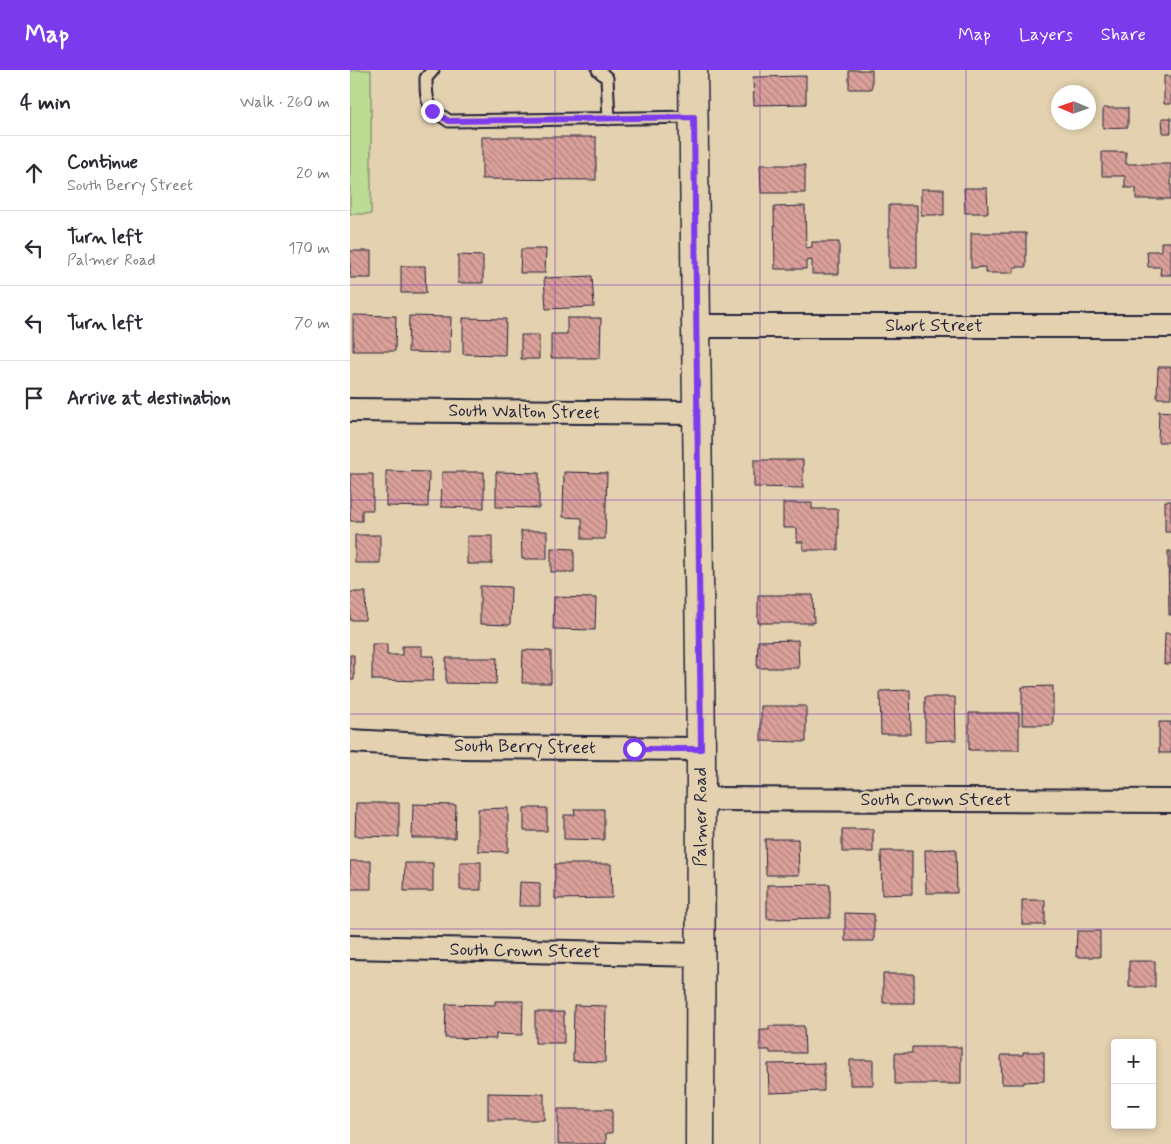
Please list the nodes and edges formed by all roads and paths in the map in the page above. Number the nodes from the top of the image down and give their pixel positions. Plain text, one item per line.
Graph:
1 (433, 70) edge
2 (598, 70) edge
3 (694, 70) edge
4 (694, 117) junction
5 (609, 119) junction
6 (697, 326) junction
7 (1171, 326) edge
8 (350, 410) edge
9 (698, 414) junction
10 (350, 741) edge
11 (701, 749) junction
12 (701, 800) junction
13 (1171, 801) edge
14 (350, 947) edge
15 (701, 955) junction
16 (700, 1144) edge

1 - 5 lane
2 - 5 lane
3 - 4 street, Palmer Road
4 - 5 lane
4 - 6 street, Palmer Road
6 - 7 street, Short Street
6 - 9 street, Palmer Road
8 - 9 street, South Walton Street
9 - 11 street, Palmer Road
10 - 11 street, South Berry Street
11 - 12 street, Palmer Road
12 - 13 street, South Crown Street
12 - 15 street, Palmer Road
14 - 15 street, South Crown Street
15 - 16 street, Palmer Road

